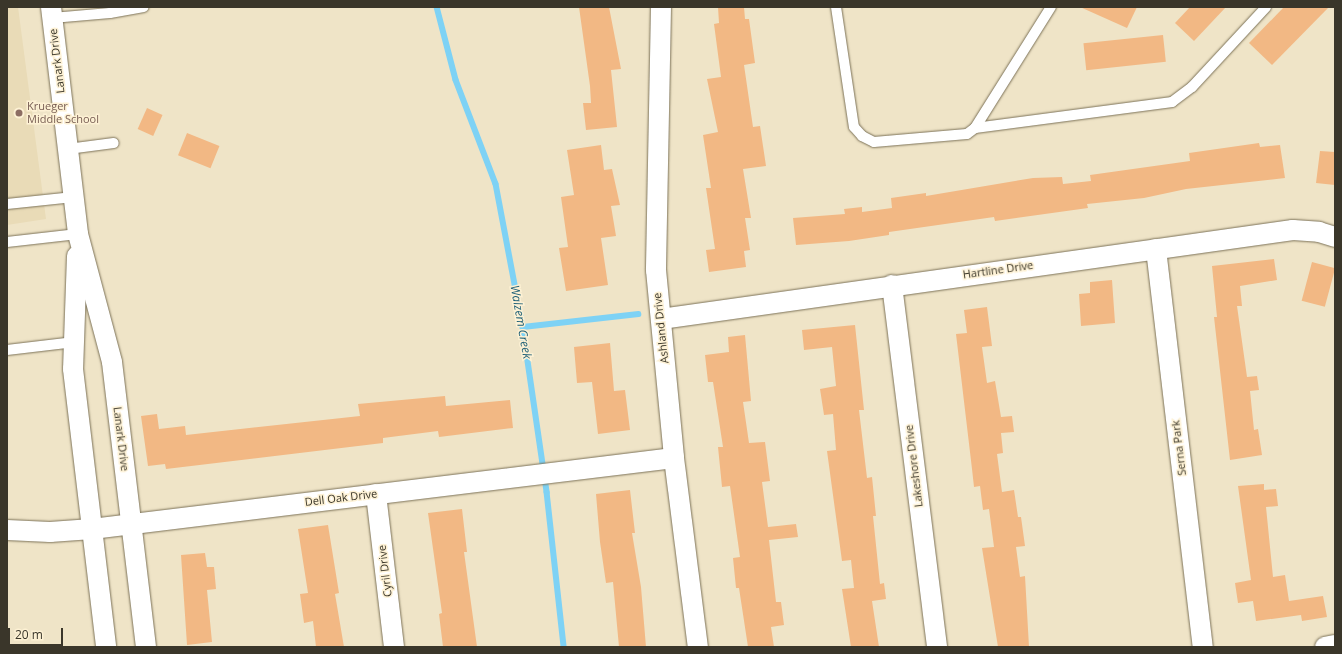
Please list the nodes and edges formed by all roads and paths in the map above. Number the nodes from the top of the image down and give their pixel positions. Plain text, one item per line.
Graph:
1 (142, 7) edge
2 (661, 7) edge
3 (836, 7) edge
4 (1051, 7) edge
5 (1266, 7) edge
6 (51, 12) edge
7 (975, 128) junction
8 (114, 143) dead end
9 (68, 149) junction
10 (74, 197) junction
11 (7, 204) edge
12 (78, 234) junction
13 (1335, 237) edge
14 (7, 242) edge
15 (1156, 249) junction
16 (892, 285) junction
17 (661, 320) junction
18 (75, 342) junction
19 (7, 350) edge
20 (674, 458) junction
21 (376, 494) junction
22 (132, 524) junction
23 (92, 528) junction
24 (7, 530) edge
25 (1335, 645) edge
26 (106, 647) edge
27 (146, 647) edge
28 (394, 647) edge
29 (698, 647) edge
30 (936, 647) edge
31 (1203, 647) edge
32 (1325, 647) edge

1 - 6 lane
2 - 17 street, Ashland Drive
3 - 7 lane
4 - 7 lane
5 - 7 lane
6 - 9 street, Lanark Drive
8 - 9 lane
9 - 10 street, Lanark Drive
10 - 11 lane
10 - 12 street, Lanark Drive
12 - 14 lane
12 - 18 street, Lanark Drive
12 - 22 street, Lanark Drive
13 - 15 street, Hartline Drive
15 - 16 street, Hartline Drive
15 - 31 street, Serna Park
16 - 17 street, Hartline Drive
16 - 30 street, Lakeshore Drive
17 - 20 street, Ashland Drive
18 - 19 lane
18 - 23 street, Lanark Drive
20 - 21 street, Dell Oak Drive
20 - 29 street, Ashland Drive
21 - 22 street, Dell Oak Drive
21 - 28 street, Cyril Drive
22 - 23 street, Dell Oak Drive
22 - 27 street, Lanark Drive
23 - 24 street, Dell Oak Drive
23 - 26 street, Lanark Drive
25 - 32 street

